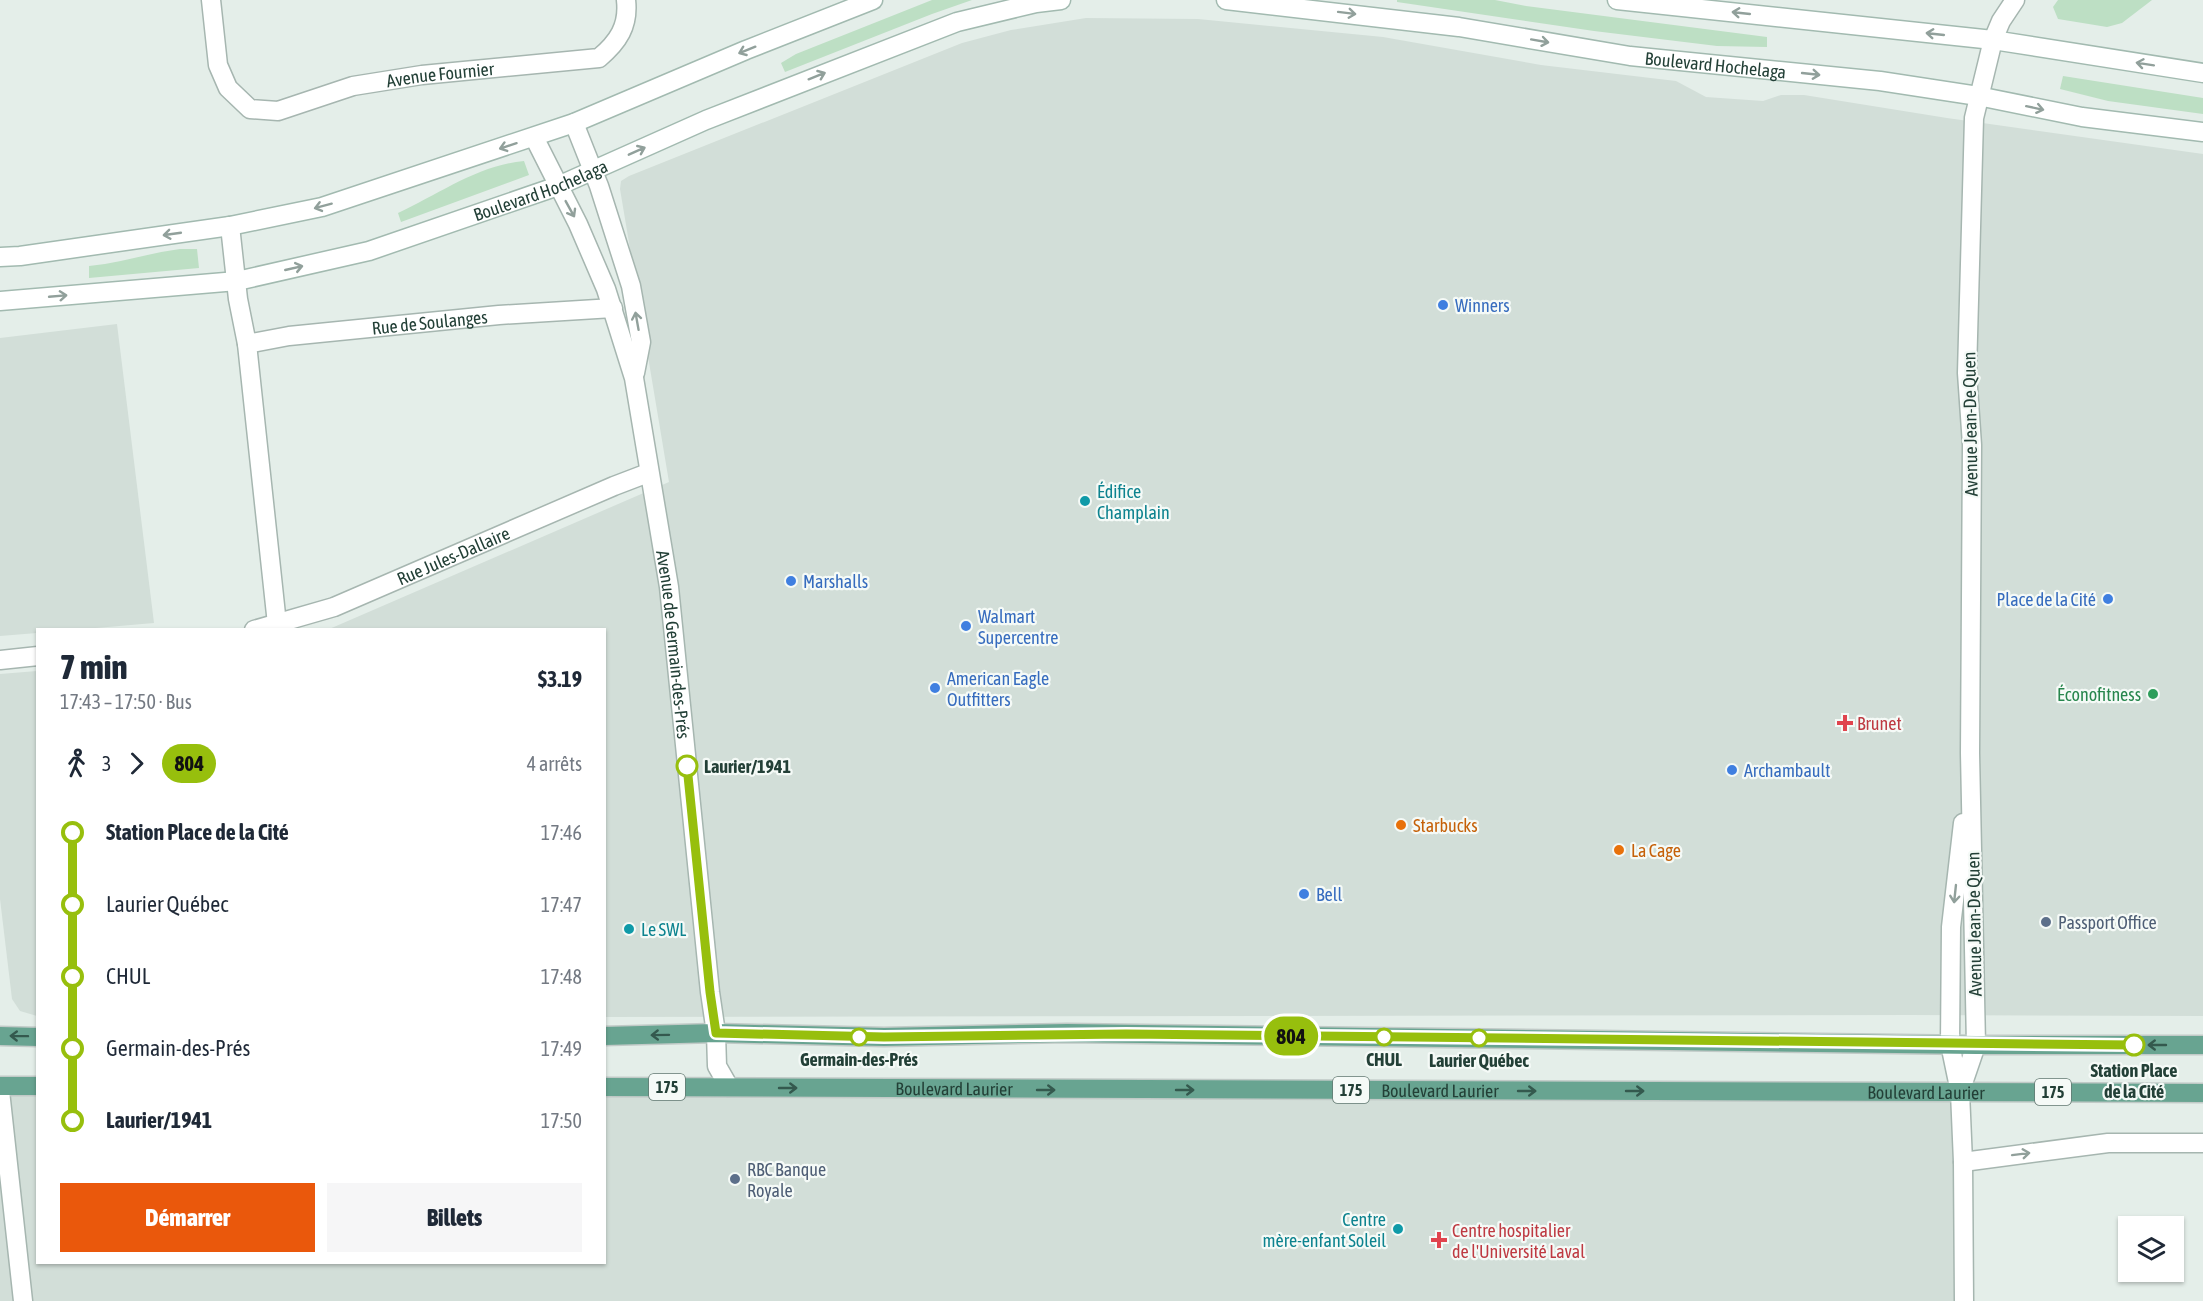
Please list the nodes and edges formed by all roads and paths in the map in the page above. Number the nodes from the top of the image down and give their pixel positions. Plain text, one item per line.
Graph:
1 (210, 0) edge
2 (626, 0) edge
3 (873, 0) edge
4 (1061, 0) edge
5 (1226, 0) edge
6 (1617, 0) edge
7 (2015, 0) edge
8 (1993, 40) junction
9 (2203, 73) edge
10 (1978, 96) junction
11 (574, 123) junction
12 (2203, 132) edge
13 (534, 137) junction
14 (593, 171) junction
15 (558, 186) junction
16 (230, 226) junction
17 (0, 257) edge
18 (237, 281) junction
19 (0, 301) edge
20 (613, 308) junction
21 (247, 344) junction
22 (634, 378) junction
23 (648, 474) junction
24 (277, 624) junction
25 (262, 628) edge
26 (36, 656) edge
27 (0, 660) edge
28 (1970, 753) junction
29 (716, 1033) junction
30 (0, 1036) edge
31 (36, 1036) edge
32 (606, 1036) edge
33 (1950, 1044) junction
34 (1976, 1045) junction
35 (2203, 1045) edge
36 (0, 1086) edge
37 (36, 1086) edge
38 (606, 1087) edge
39 (729, 1087) junction
40 (0, 1091) edge
41 (1960, 1092) junction
42 (2203, 1093) edge
43 (2203, 1143) edge
44 (1963, 1162) junction
45 (22, 1301) edge
46 (1964, 1301) edge

1 - 2 street, Avenue Fournier
3 -> 11 street
14 -> 4 street, Boulevard Hochelaga
5 -> 10 street, Boulevard Hochelaga
8 -> 6 street
7 - 8 street, Avenue Jean-De Quen
9 -> 8 street
8 - 10 street, Avenue Jean-De Quen
10 -> 12 street, Boulevard Hochelaga
10 - 28 street, Avenue Jean-De Quen
11 - 13 street
11 - 14 street, Avenue de Germain-des-Prés
13 - 15 street, Avenue de Germain-des-Prés
13 -> 16 street
14 - 15 street, Boulevard Hochelaga
22 -> 14 street, Avenue de Germain-des-Prés
18 -> 15 street, Boulevard Hochelaga
15 -> 20 street, Avenue de Germain-des-Prés
16 -> 17 street
16 - 18 street
19 -> 18 street, Boulevard Hochelaga
18 - 21 street
20 - 21 street, Rue de Soulanges
20 - 22 street, Avenue de Germain-des-Prés
21 - 24 street
22 - 23 street, Avenue de Germain-des-Prés
23 - 24 street, Rue Jules-Dallaire
23 - 29 street, Avenue de Germain-des-Prés
24 - 25 street, Rue Jules-Dallaire
26 - 27 street
28 -> 33 street, Avenue Jean-De Quen
28 - 34 street, Avenue Jean-De Quen
29 -> 32 main road
29 - 33 main road
29 - 39 street, Avenue de Germain-des-Prés
31 -> 30 main road
33 - 34 main road
33 - 41 street, Avenue Jean-De Quen
35 -> 34 main road
34 - 41 street, Avenue Jean-De Quen
36 - 37 main road
38 - 39 main road, Boulevard Laurier / 175
39 -> 41 main road, Boulevard Laurier / 175
40 - 45 street
41 - 42 main road, Boulevard Laurier / 175
41 - 44 street, Avenue Jean-De Quen
44 -> 43 street
44 - 46 street, Avenue Jean-De Quen

